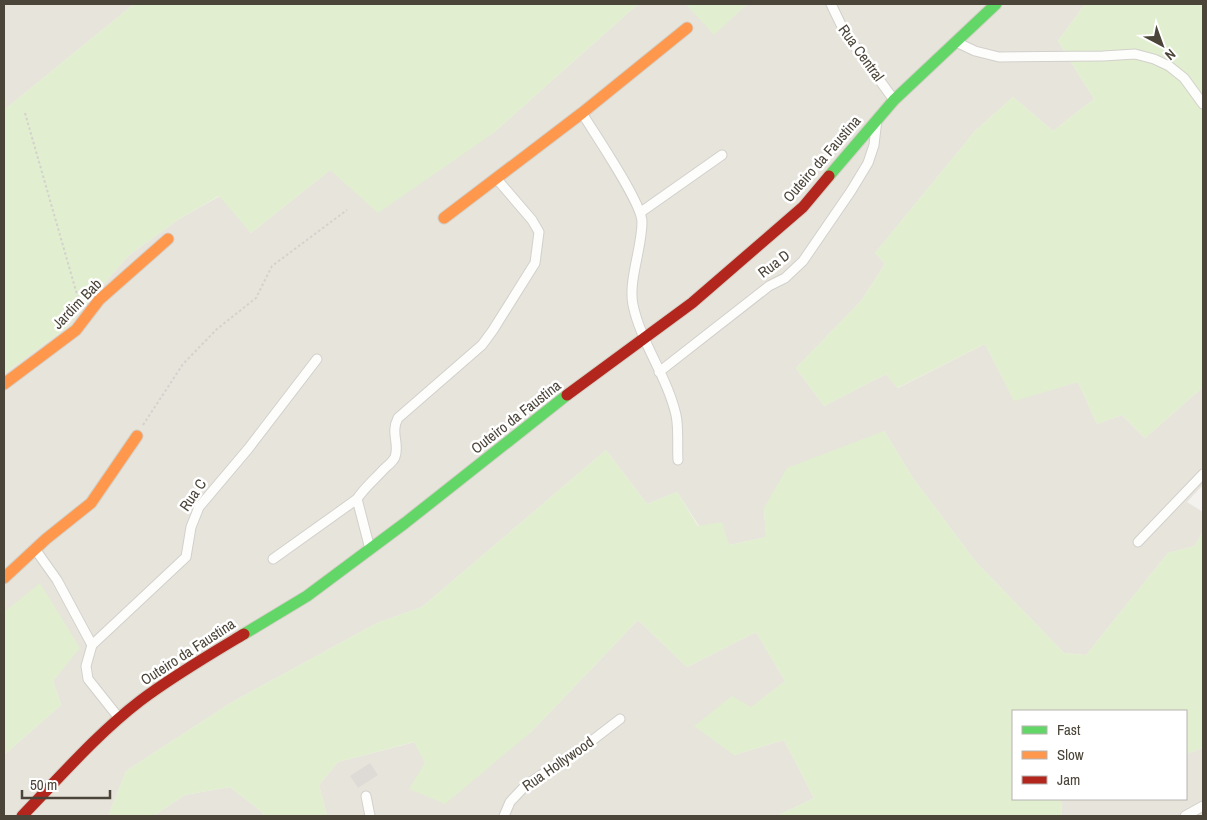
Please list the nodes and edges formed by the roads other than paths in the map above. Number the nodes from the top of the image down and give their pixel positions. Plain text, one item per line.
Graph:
1 (831, 4) edge
2 (996, 4) edge
3 (687, 28) dead end
4 (956, 42) junction
5 (894, 100) junction
6 (1203, 104) edge
7 (582, 112) junction
8 (877, 119) junction
9 (722, 155) dead end
10 (496, 178) junction
11 (641, 212) junction
12 (444, 218) dead end
13 (168, 239) dead end
14 (645, 338) junction
15 (317, 359) dead end
16 (659, 372) junction
17 (4, 384) edge
18 (137, 436) road end
19 (678, 460) dead end
20 (1203, 474) edge
21 (357, 499) junction
22 (1138, 542) dead end
23 (35, 549) junction
24 (370, 549) junction
25 (274, 559) dead end
26 (4, 578) edge
27 (92, 645) junction
28 (119, 718) junction
29 (620, 718) dead end
30 (366, 796) dead end
31 (1203, 806) edge
32 (22, 816) edge
33 (370, 816) edge
34 (504, 816) edge
35 (1185, 816) edge

1 - 5 street, Rua Central
2 - 4 street, Outeiro da Faustina
3 - 7 street
4 - 5 street, Outeiro da Faustina
4 - 6 street
5 - 8 street, Outeiro da Faustina
7 - 10 street
7 - 11 street
8 - 14 street, Outeiro da Faustina
8 - 16 street, Rua D
9 - 11 street
10 - 12 street
10 - 21 street
11 - 14 street
13 - 17 street, Jardim Bab
14 - 16 street
14 - 24 street, Outeiro da Faustina
15 - 27 street, Rua C
16 - 19 street
18 - 23 street
20 - 22 street
21 - 24 street
21 - 25 street
23 - 26 street
23 - 27 street
24 - 28 street, Outeiro da Faustina
27 - 28 street
28 - 32 street, Outeiro da Faustina
29 - 34 street, Rua Hollywood
30 - 33 street
31 - 35 street

